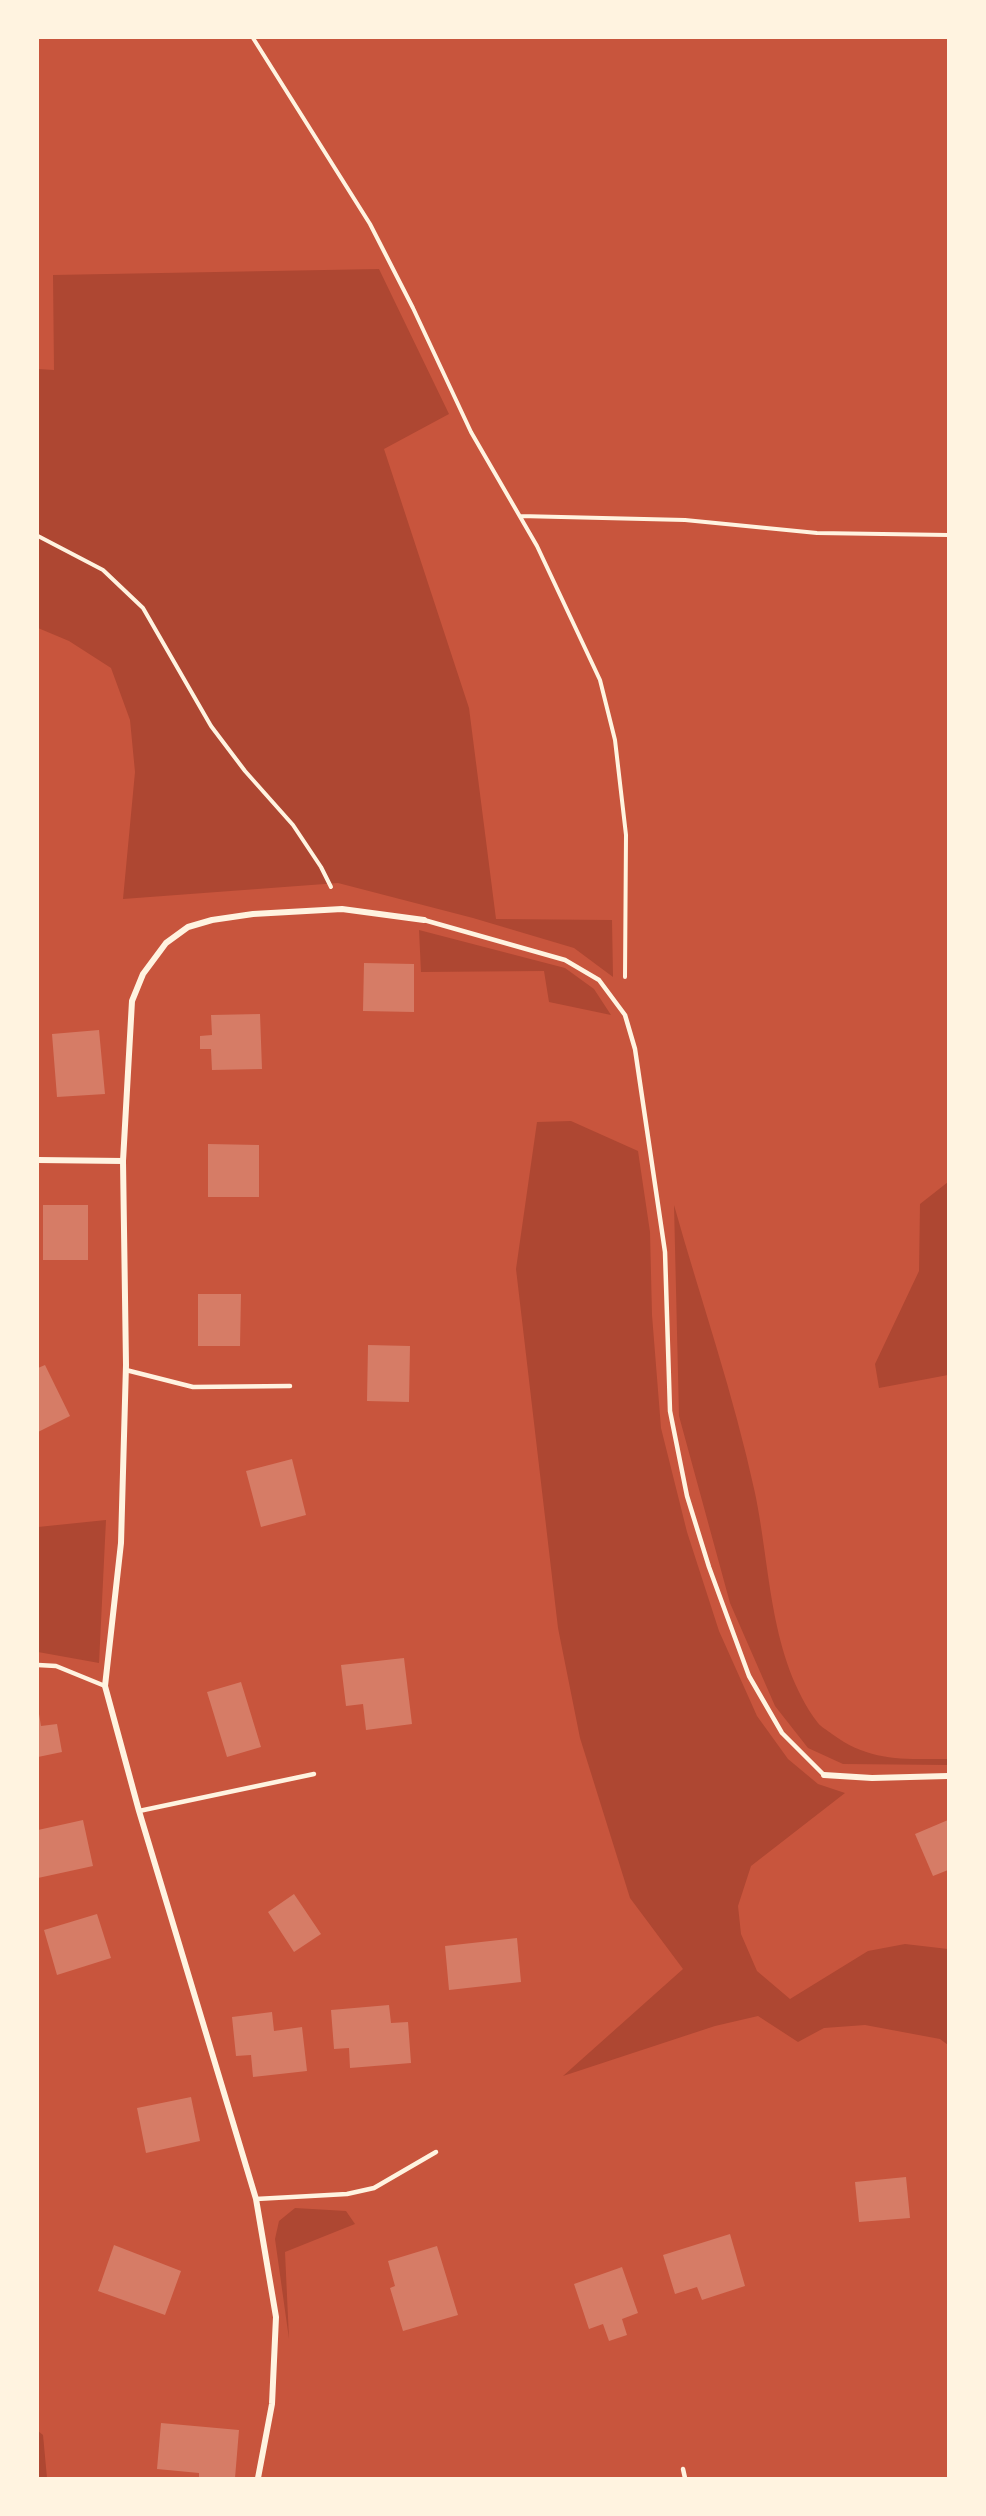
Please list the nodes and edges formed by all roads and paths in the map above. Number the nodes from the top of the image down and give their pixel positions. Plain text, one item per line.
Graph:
1 (253, 38) edge
2 (520, 516) junction
3 (948, 535) edge
4 (38, 536) edge
5 (342, 909) junction
6 (424, 920) joint
7 (625, 1016) junction
8 (38, 1160) edge
9 (123, 1161) junction
10 (126, 1370) junction
11 (290, 1386) dead end
12 (38, 1665) edge
13 (105, 1686) junction
14 (314, 1774) dead end
15 (824, 1775) joint
16 (948, 1776) edge
17 (139, 1811) junction
18 (436, 2151) dead end
19 (256, 2199) junction
20 (683, 2469) dead end
21 (258, 2478) edge
22 (685, 2478) edge

1 - 2 path
2 - 3 path
2 - 7 path
4 - 5 path
5 - 6 street
5 - 9 street
6 - 7 lane
7 - 15 lane
8 - 9 street
9 - 10 street
10 - 11 lane
10 - 13 street
12 - 13 lane
13 - 17 street
14 - 17 lane
15 - 16 street
17 - 19 street
18 - 19 lane
19 - 21 street
20 - 22 lane

